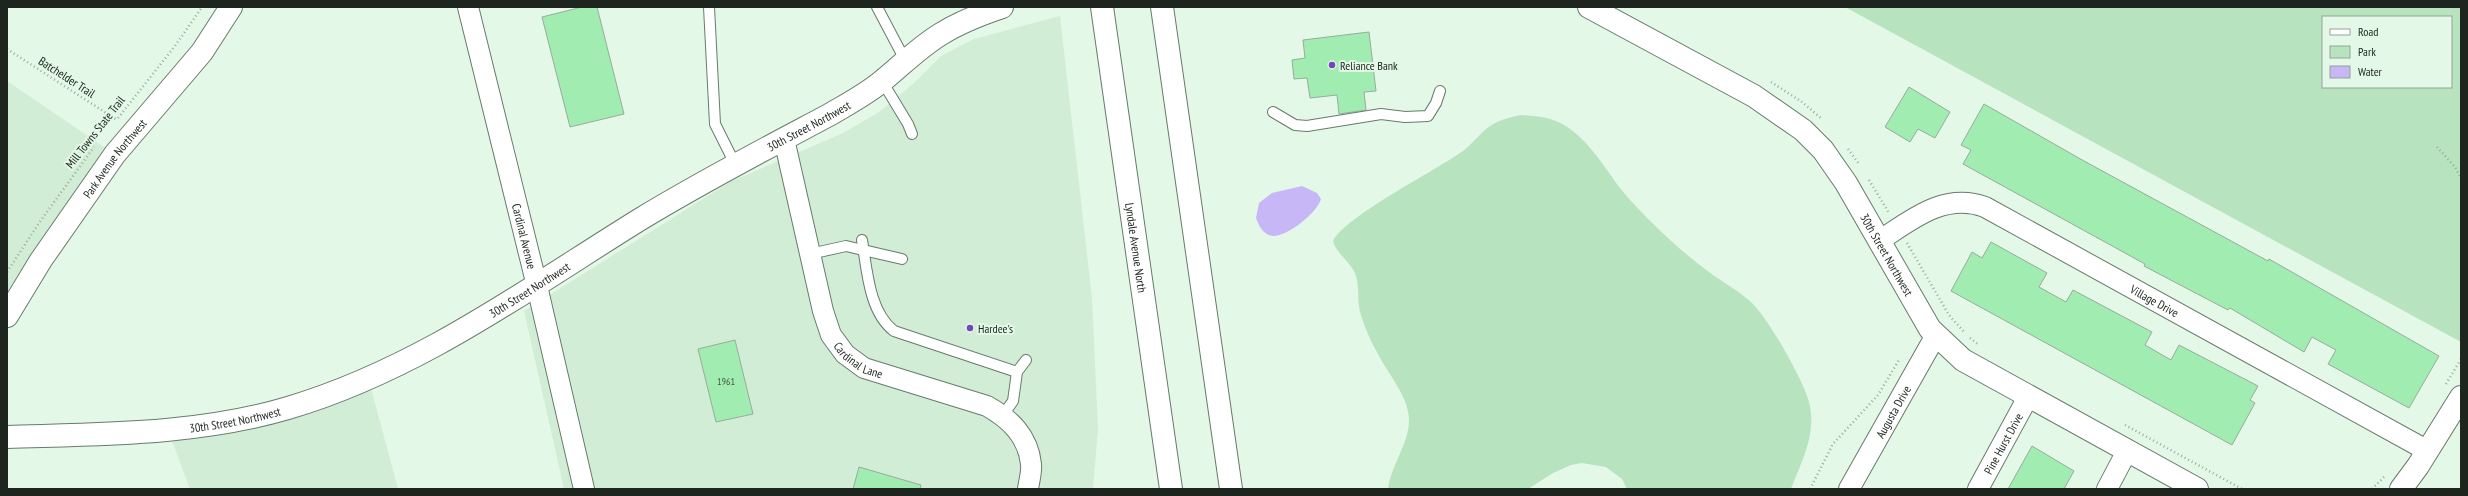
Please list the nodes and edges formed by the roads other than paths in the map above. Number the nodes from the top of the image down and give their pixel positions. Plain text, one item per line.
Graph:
1 (231, 7) edge
2 (468, 7) edge
3 (709, 7) edge
4 (876, 7) edge
5 (1002, 7) edge
6 (1102, 7) edge
7 (1162, 7) edge
8 (1589, 7) edge
9 (905, 60) junction
10 (882, 82) junction
11 (1440, 91) dead end
12 (1273, 112) dead end
13 (912, 134) dead end
14 (784, 139) junction
15 (734, 164) junction
16 (862, 240) dead end
17 (1878, 241) junction
18 (864, 251) junction
19 (810, 254) junction
20 (902, 259) dead end
21 (537, 286) junction
22 (7, 316) edge
23 (1933, 332) junction
24 (1026, 360) dead end
25 (1017, 372) junction
26 (2028, 397) junction
27 (2461, 397) edge
28 (1003, 415) junction
29 (7, 437) edge
30 (2127, 451) junction
31 (2428, 451) junction
32 (584, 489) edge
33 (1028, 489) edge
34 (1171, 489) edge
35 (1231, 489) edge
36 (1849, 489) edge
37 (1978, 489) edge
38 (2107, 489) edge
39 (2197, 489) edge
40 (2401, 489) edge

1 - 22 main road, Park Avenue Northwest
2 - 21 street, Cardinal Avenue
3 - 15 lane
4 - 9 lane
5 - 9 main road, 30th Street Northwest
6 - 34 main road, Lyndale Avenue North
7 - 35 main road
8 - 17 main road, 30th Street Northwest
9 - 10 main road, 30th Street Northwest
10 - 13 lane
10 - 14 main road, 30th Street Northwest
11 - 12 lane
14 - 15 main road, 30th Street Northwest
14 - 19 street, Cardinal Lane
15 - 21 main road, 30th Street Northwest
16 - 18 lane
17 - 23 main road, 30th Street Northwest
17 - 31 street, Village Drive
18 - 19 lane
18 - 20 lane
18 - 25 lane
19 - 28 street, Cardinal Lane
21 - 29 main road, 30th Street Northwest
21 - 32 street, Cardinal Avenue
23 - 26 main road, 30th Street Northwest
23 - 36 street, Augusta Drive
24 - 25 lane
25 - 28 lane
26 - 30 main road, 30th Street Northwest
26 - 37 street, Pine Hurst Drive
27 - 31 main road
28 - 33 street, Cardinal Lane
30 - 38 street
30 - 39 main road, 30th Street Northwest
31 - 40 main road

